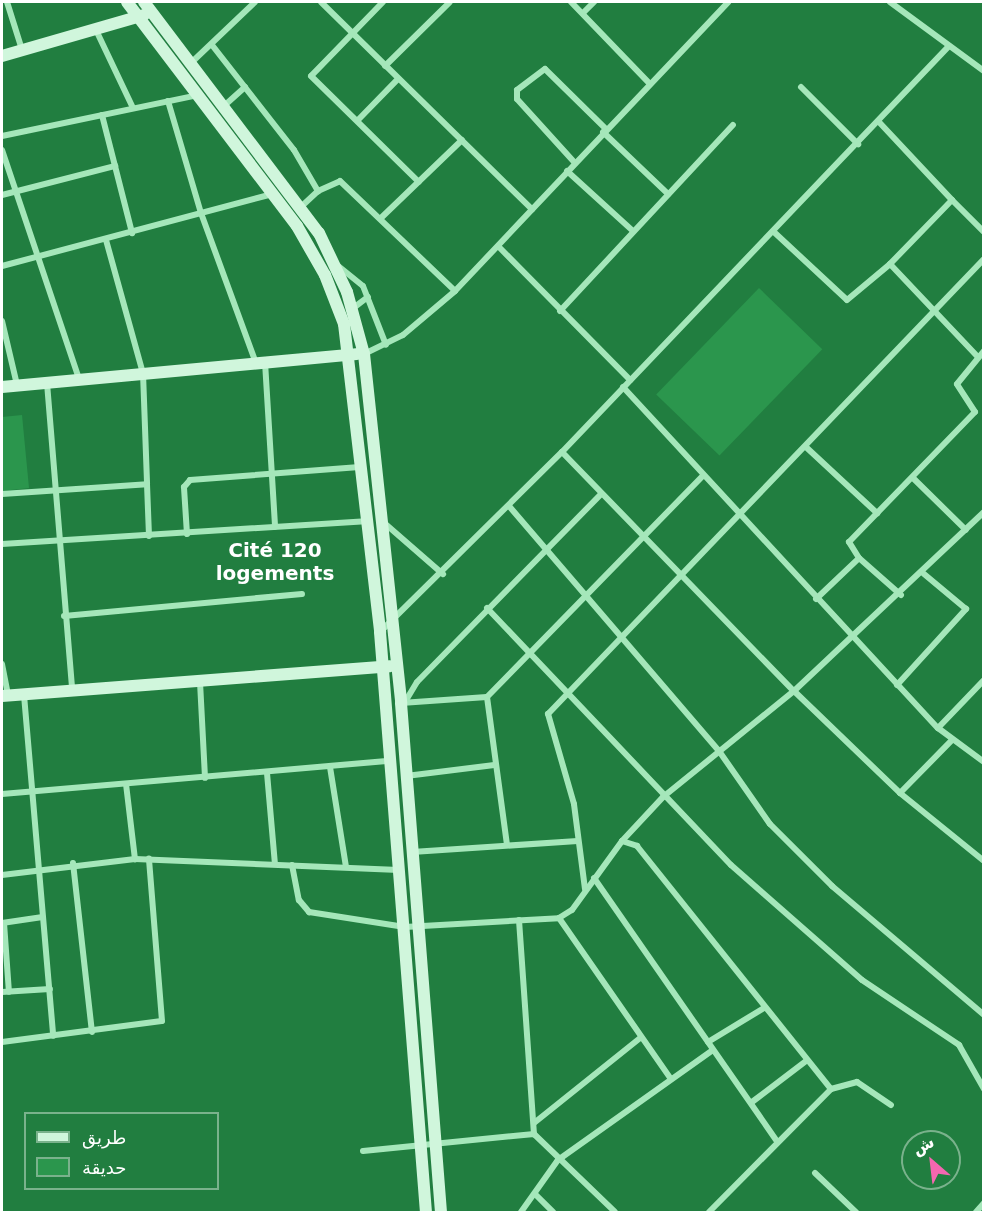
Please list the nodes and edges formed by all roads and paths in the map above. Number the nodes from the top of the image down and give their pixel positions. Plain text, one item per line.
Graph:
1 (7, 2) edge
2 (127, 2) edge
3 (255, 2) edge
4 (321, 2) edge
5 (382, 2) edge
6 (450, 2) edge
7 (571, 2) edge
8 (594, 2) edge
9 (728, 2) edge
10 (890, 2) edge
11 (145, 10) edge
12 (583, 13) junction
13 (96, 30) junction
14 (353, 33) junction
15 (212, 45) junction
16 (949, 46) junction
17 (23, 51) junction
18 (2, 56) edge
19 (192, 62) junction
20 (385, 66) junction
21 (984, 71) edge
22 (398, 79) junction
23 (649, 83) junction
24 (244, 87) junction
25 (801, 87) dead end
26 (199, 95) junction
27 (168, 101) junction
28 (225, 105) junction
29 (133, 108) junction
30 (102, 115) junction
31 (358, 120) junction
32 (879, 122) junction
33 (733, 125) dead end
34 (605, 131) junction
35 (2, 136) edge
36 (462, 140) junction
37 (858, 144) junction
38 (2, 150) edge
39 (574, 163) junction
40 (115, 166) junction
41 (567, 171) junction
42 (419, 182) junction
43 (318, 191) junction
44 (13, 192) junction
45 (274, 194) junction
46 (668, 194) junction
47 (2, 195) edge
48 (952, 200) junction
49 (302, 206) junction
50 (532, 209) junction
51 (201, 213) junction
52 (382, 217) junction
53 (633, 231) junction
54 (984, 232) edge
55 (132, 233) junction
56 (775, 233) junction
57 (106, 240) junction
58 (499, 247) junction
59 (35, 258) junction
60 (984, 259) edge
61 (890, 264) junction
62 (336, 265) junction
63 (2, 267) edge
64 (455, 291) junction
65 (369, 297) junction
66 (351, 309) junction
67 (560, 311) junction
68 (934, 312) junction
69 (2, 321) edge
70 (386, 345) junction
71 (984, 351) edge
72 (364, 354) junction
73 (349, 355) junction
74 (978, 357) junction
75 (260, 362) junction
76 (143, 374) junction
77 (79, 379) junction
78 (630, 380) junction
79 (47, 383) junction
80 (18, 386) junction
81 (2, 387) edge
82 (623, 387) junction
83 (807, 448) junction
84 (562, 452) junction
85 (360, 467) junction
86 (272, 473) junction
87 (704, 475) junction
88 (913, 478) junction
89 (147, 484) junction
90 (57, 491) junction
91 (2, 494) edge
92 (601, 494) junction
93 (510, 506) junction
94 (984, 512) edge
95 (878, 513) junction
96 (380, 518) junction
97 (741, 518) junction
98 (365, 520) junction
99 (275, 527) junction
100 (966, 530) junction
101 (187, 534) junction
102 (149, 536) junction
103 (642, 537) junction
104 (59, 543) junction
105 (2, 544) edge
106 (546, 549) junction
107 (859, 558) junction
108 (443, 574) junction
109 (924, 574) junction
110 (681, 580) junction
111 (302, 594) dead end
112 (901, 595) junction
113 (586, 596) junction
114 (816, 599) junction
115 (487, 608) junction
116 (64, 616) junction
117 (392, 622) junction
118 (380, 632) junction
119 (852, 638) junction
120 (625, 639) junction
121 (528, 654) junction
122 (2, 664) edge
123 (397, 666) junction
124 (382, 667) junction
125 (984, 680) edge
126 (201, 682) junction
127 (897, 685) junction
128 (72, 690) junction
129 (794, 691) junction
130 (24, 694) junction
131 (568, 694) junction
132 (5, 696) edge
133 (487, 697) junction
134 (403, 703) junction
135 (938, 728) junction
136 (952, 740) junction
137 (719, 751) junction
138 (391, 761) junction
139 (984, 762) edge
140 (494, 765) junction
141 (330, 767) junction
142 (267, 772) junction
143 (406, 776) junction
144 (205, 778) junction
145 (126, 784) junction
146 (32, 792) junction
147 (900, 793) junction
148 (2, 794) edge
149 (663, 797) junction
150 (578, 841) junction
151 (622, 841) junction
152 (507, 844) junction
153 (412, 852) junction
154 (135, 859) junction
155 (149, 859) junction
156 (984, 861) edge
157 (73, 863) junction
158 (275, 864) junction
159 (292, 865) junction
160 (346, 867) junction
161 (39, 868) junction
162 (399, 870) junction
163 (2, 875) edge
164 (594, 878) junction
165 (585, 889) junction
166 (43, 917) junction
167 (559, 918) junction
168 (519, 920) junction
169 (3, 923) edge
170 (405, 927) junction
171 (419, 927) junction
172 (4, 957) edge
173 (50, 989) junction
174 (5, 992) edge
175 (764, 1008) junction
176 (984, 1015) edge
177 (92, 1032) junction
178 (53, 1036) junction
179 (640, 1038) junction
180 (2, 1042) edge
181 (708, 1042) junction
182 (713, 1050) junction
183 (806, 1061) junction
184 (670, 1078) junction
185 (831, 1089) junction
186 (984, 1089) edge
187 (752, 1102) junction
188 (891, 1104) dead end
189 (534, 1123) junction
190 (534, 1134) junction
191 (776, 1140) junction
192 (436, 1142) junction
193 (422, 1143) junction
194 (363, 1151) dead end
195 (558, 1160) junction
196 (815, 1173) dead end
197 (536, 1195) junction
198 (984, 1203) edge
199 (426, 1212) edge
200 (441, 1212) edge
201 (521, 1212) edge
202 (553, 1212) edge
203 (615, 1212) edge
204 (709, 1212) edge
205 (855, 1212) edge
206 (976, 1212) edge

1 - 17 street
2 - 11 main road
3 - 15 street
4 - 14 street
5 - 14 street
6 - 20 street
7 - 12 street
8 - 12 street
9 - 23 street
10 - 16 street
11 - 13 main road
11 - 19 main road
11 - 26 main road
12 - 23 street
13 - 17 main road
13 - 29 street
14 - 20 street
14 - 31 street
15 - 19 street
15 - 24 street
16 - 21 street
16 - 32 street
17 - 18 main road
19 - 28 main road
20 - 22 street
22 - 31 street
22 - 36 street
23 - 34 street
24 - 28 street
24 - 43 street
25 - 37 street
26 - 27 street
26 - 45 main road
27 - 29 street
27 - 51 street
28 - 49 main road
29 - 30 street
30 - 35 street
30 - 40 street
31 - 42 street
32 - 37 street
32 - 48 street
33 - 46 street
34 - 39 street
34 - 39 street
34 - 46 street
36 - 42 street
36 - 50 street
37 - 56 street
38 - 44 street
39 - 41 street
40 - 44 street
40 - 55 street
41 - 50 street
41 - 53 street
42 - 52 street
43 - 49 street
43 - 52 street
44 - 47 street
44 - 59 street
45 - 51 street
45 - 73 main road
46 - 53 street
48 - 54 street
48 - 61 street
49 - 62 main road
50 - 58 street
51 - 55 street
51 - 75 street
52 - 64 street
53 - 67 street
55 - 57 street
56 - 61 street
56 - 78 street
57 - 59 street
57 - 76 street
58 - 64 street
58 - 67 street
59 - 63 street
59 - 77 street
60 - 68 street
61 - 68 street
62 - 65 street
62 - 66 main road
64 - 70 street
65 - 66 street
65 - 70 street
66 - 72 main road
67 - 78 street
68 - 74 street
68 - 83 street
69 - 80 street
70 - 72 street
71 - 74 street
72 - 73 main road
72 - 96 main road
73 - 75 main road
73 - 85 main road
74 - 88 street
75 - 76 main road
75 - 86 street
76 - 77 main road
76 - 89 street
77 - 79 main road
78 - 82 street
79 - 80 main road
79 - 90 street
80 - 81 main road
82 - 84 street
82 - 87 street
83 - 95 street
83 - 97 street
84 - 92 street
84 - 93 street
85 - 86 street
85 - 98 main road
86 - 99 street
86 - 101 street
87 - 97 street
87 - 103 street
88 - 95 street
88 - 100 street
89 - 90 street
89 - 102 street
90 - 91 street
90 - 104 street
92 - 103 street
92 - 106 street
93 - 106 street
93 - 108 street
94 - 100 street
95 - 107 street
96 - 108 street
96 - 117 main road
97 - 110 street
97 - 114 street
98 - 99 street
98 - 118 main road
99 - 101 street
100 - 109 street
101 - 102 street
102 - 104 street
103 - 110 street
103 - 113 street
104 - 105 street
104 - 116 street
106 - 113 street
106 - 115 street
107 - 112 street
107 - 114 street
108 - 117 street
109 - 112 street
109 - 127 street
110 - 120 street
110 - 129 street
111 - 116 street
112 - 119 street
113 - 120 street
113 - 121 street
114 - 119 street
115 - 121 street
115 - 134 street
116 - 128 street
117 - 118 street
117 - 123 main road
118 - 124 main road
119 - 127 street
119 - 129 street
120 - 131 street
120 - 137 street
121 - 131 street
121 - 133 street
122 - 132 street
123 - 124 main road
123 - 134 main road
124 - 126 main road
124 - 138 main road
125 - 135 street
126 - 128 main road
126 - 144 street
127 - 135 street
128 - 130 main road
129 - 137 street
129 - 147 street
130 - 132 main road
130 - 146 street
131 - 149 street
131 - 150 street
133 - 134 street
133 - 140 street
134 - 143 main road
135 - 136 street
136 - 139 street
136 - 147 street
137 - 149 street
137 - 176 street
138 - 141 street
138 - 162 main road
140 - 143 street
140 - 152 street
141 - 142 street
141 - 160 street
142 - 144 street
142 - 158 street
143 - 153 main road
144 - 145 street
145 - 146 street
145 - 154 street
146 - 148 street
146 - 161 street
147 - 156 street
149 - 151 street
149 - 186 street
150 - 152 street
150 - 165 street
151 - 164 street
151 - 175 street
152 - 153 street
153 - 171 main road
154 - 155 street
154 - 157 street
155 - 158 street
155 - 177 street
157 - 161 street
157 - 177 street
158 - 159 street
159 - 160 street
159 - 170 street
160 - 162 street
161 - 163 street
161 - 166 street
162 - 170 main road
164 - 165 street
164 - 181 street
165 - 167 street
166 - 169 street
166 - 173 street
167 - 168 street
167 - 179 street
168 - 171 street
168 - 189 street
169 - 172 street
170 - 171 street
170 - 193 main road
171 - 192 main road
172 - 174 street
173 - 174 street
173 - 178 street
175 - 181 street
175 - 183 street
177 - 178 street
178 - 180 street
179 - 184 street
179 - 189 street
181 - 182 street
182 - 184 street
182 - 187 street
183 - 185 street
183 - 187 street
184 - 195 street
185 - 188 street
185 - 191 street
187 - 191 street
189 - 190 street
190 - 192 street
190 - 195 street
191 - 204 street
192 - 193 street
192 - 200 main road
193 - 194 street
193 - 199 main road
195 - 197 street
195 - 203 street
196 - 205 street
197 - 201 street
197 - 202 street
198 - 206 street

